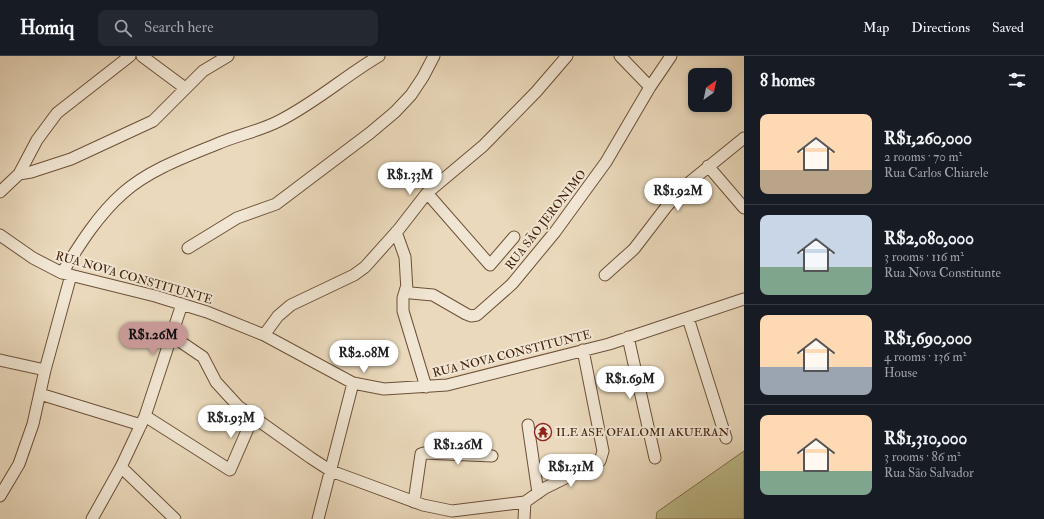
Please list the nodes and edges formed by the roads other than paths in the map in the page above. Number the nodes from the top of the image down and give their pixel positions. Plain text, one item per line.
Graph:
1 (130, 56) edge
2 (142, 56) edge
3 (228, 56) edge
4 (379, 56) edge
5 (434, 56) edge
6 (567, 56) edge
7 (620, 56) edge
8 (671, 56) edge
9 (650, 87) junction
10 (185, 88) junction
11 (744, 138) edge
12 (708, 166) junction
13 (19, 174) junction
14 (0, 192) edge
15 (428, 193) junction
16 (744, 208) edge
17 (396, 232) junction
18 (0, 235) edge
19 (514, 238) dead end
20 (188, 248) dead end
21 (66, 274) junction
22 (605, 275) dead end
23 (406, 288) junction
24 (744, 299) edge
25 (182, 304) junction
26 (688, 318) junction
27 (264, 335) junction
28 (172, 336) junction
29 (628, 337) junction
30 (583, 350) junction
31 (0, 360) edge
32 (45, 370) junction
33 (353, 383) junction
34 (426, 387) junction
35 (40, 394) junction
36 (253, 417) junction
37 (143, 420) junction
38 (528, 425) dead end
39 (726, 438) dead end
40 (492, 456) dead end
41 (655, 458) dead end
42 (121, 466) junction
43 (331, 471) junction
44 (538, 493) junction
45 (0, 496) edge
46 (414, 502) junction
47 (525, 502) junction
48 (92, 519) edge
49 (175, 519) edge
50 (318, 519) edge
51 (524, 519) edge

1 - 13 street
2 - 10 street
3 - 10 street
4 - 21 street
5 - 20 street
6 - 15 street
7 - 9 street
8 - 9 street, RUA SÃO JERONIMO
9 - 23 street, RUA SÃO JERONIMO
10 - 13 street
11 - 12 street
12 - 16 street
12 - 22 street
13 - 14 street
15 - 17 street
15 - 19 street
17 - 23 street
17 - 27 street
18 - 21 street, RUA NOVA CONSTITUNTE
21 - 25 street, RUA NOVA CONSTITUNTE
21 - 32 street
23 - 34 street
24 - 26 street, RUA NOVA CONSTITUNTE
25 - 27 street, RUA NOVA CONSTITUNTE
25 - 28 street
26 - 29 street, RUA NOVA CONSTITUNTE
26 - 39 street
27 - 33 street, RUA NOVA CONSTITUNTE
28 - 36 street
28 - 37 street
29 - 30 street, RUA NOVA CONSTITUNTE
29 - 41 street
30 - 34 street, RUA NOVA CONSTITUNTE
30 - 44 street
31 - 32 street
32 - 35 street
33 - 34 street, RUA NOVA CONSTITUNTE
33 - 43 street
35 - 37 street
35 - 45 street
36 - 37 street
36 - 43 street
37 - 42 street
38 - 44 street
40 - 46 street
42 - 48 street
42 - 49 street
43 - 46 street
43 - 50 street
44 - 47 street
46 - 47 street
47 - 51 street

